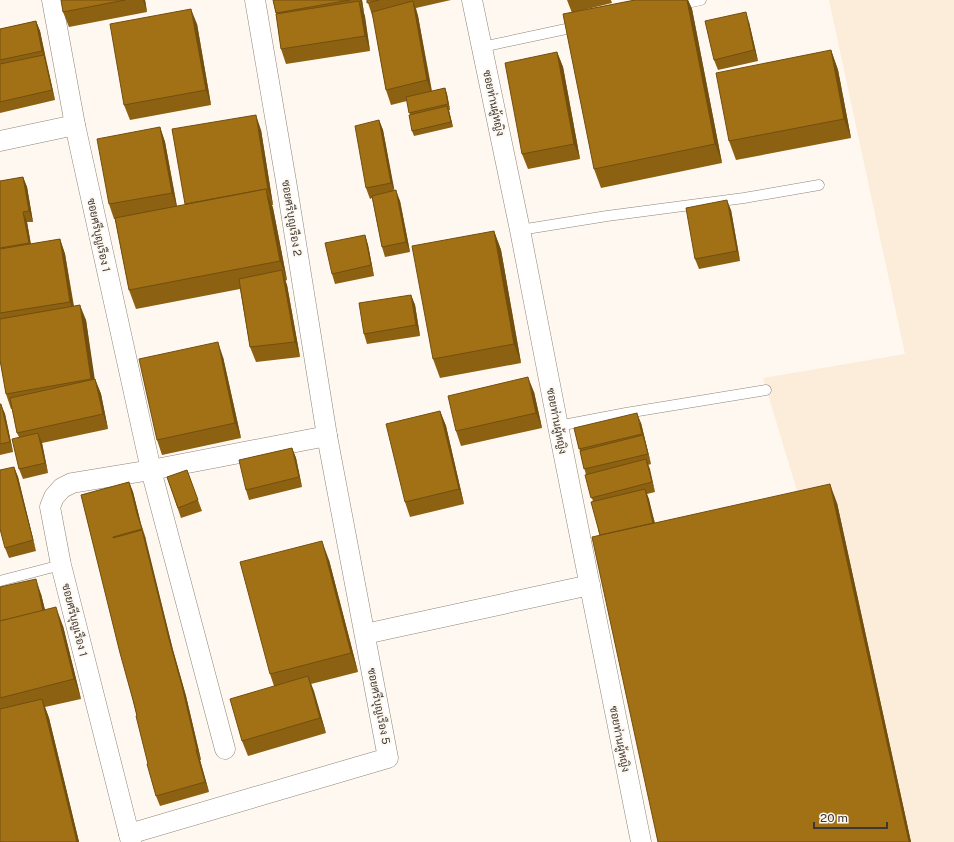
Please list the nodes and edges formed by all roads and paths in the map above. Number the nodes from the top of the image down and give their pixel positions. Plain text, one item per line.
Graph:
1 (52, 0) edge
2 (255, 0) edge
3 (472, 0) edge
4 (701, 0) edge
5 (670, 7) edge
6 (592, 24) edge
7 (482, 47) junction
8 (75, 125) junction
9 (0, 141) edge
10 (819, 185) dead end
11 (520, 230) junction
12 (766, 390) dead end
13 (558, 426) junction
14 (327, 436) junction
15 (151, 470) junction
16 (61, 565) junction
17 (0, 581) edge
18 (590, 585) junction
19 (365, 634) junction
20 (225, 749) dead end
21 (130, 838) edge
22 (641, 842) edge

1 - 8 street, ซอยศรีบุญเรือง 1
2 - 14 street, ซอยศรีบุญเรือง 2
3 - 7 street, ซอยท่านผู้หญิง
4 - 5 lane
6 - 7 lane
7 - 11 street, ซอยท่านผู้หญิง
8 - 9 street
8 - 15 street, ซอยศรีบุญเรือง 1
10 - 11 lane
11 - 13 street, ซอยท่านผู้หญิง
12 - 13 lane
13 - 18 street, ซอยท่านผู้หญิง
14 - 15 street, ซอยศรีบุญเรือง 1
14 - 19 street, ซอยศรีบุญเรือง 5
15 - 16 street, ซอยศรีบุญเรือง 1
15 - 20 street
16 - 17 lane
16 - 21 street, ซอยศรีบุญเรือง 1
18 - 19 street
18 - 22 street, ซอยท่านผู้หญิง
19 - 21 street, ซอยศรีบุญเรือง 5

